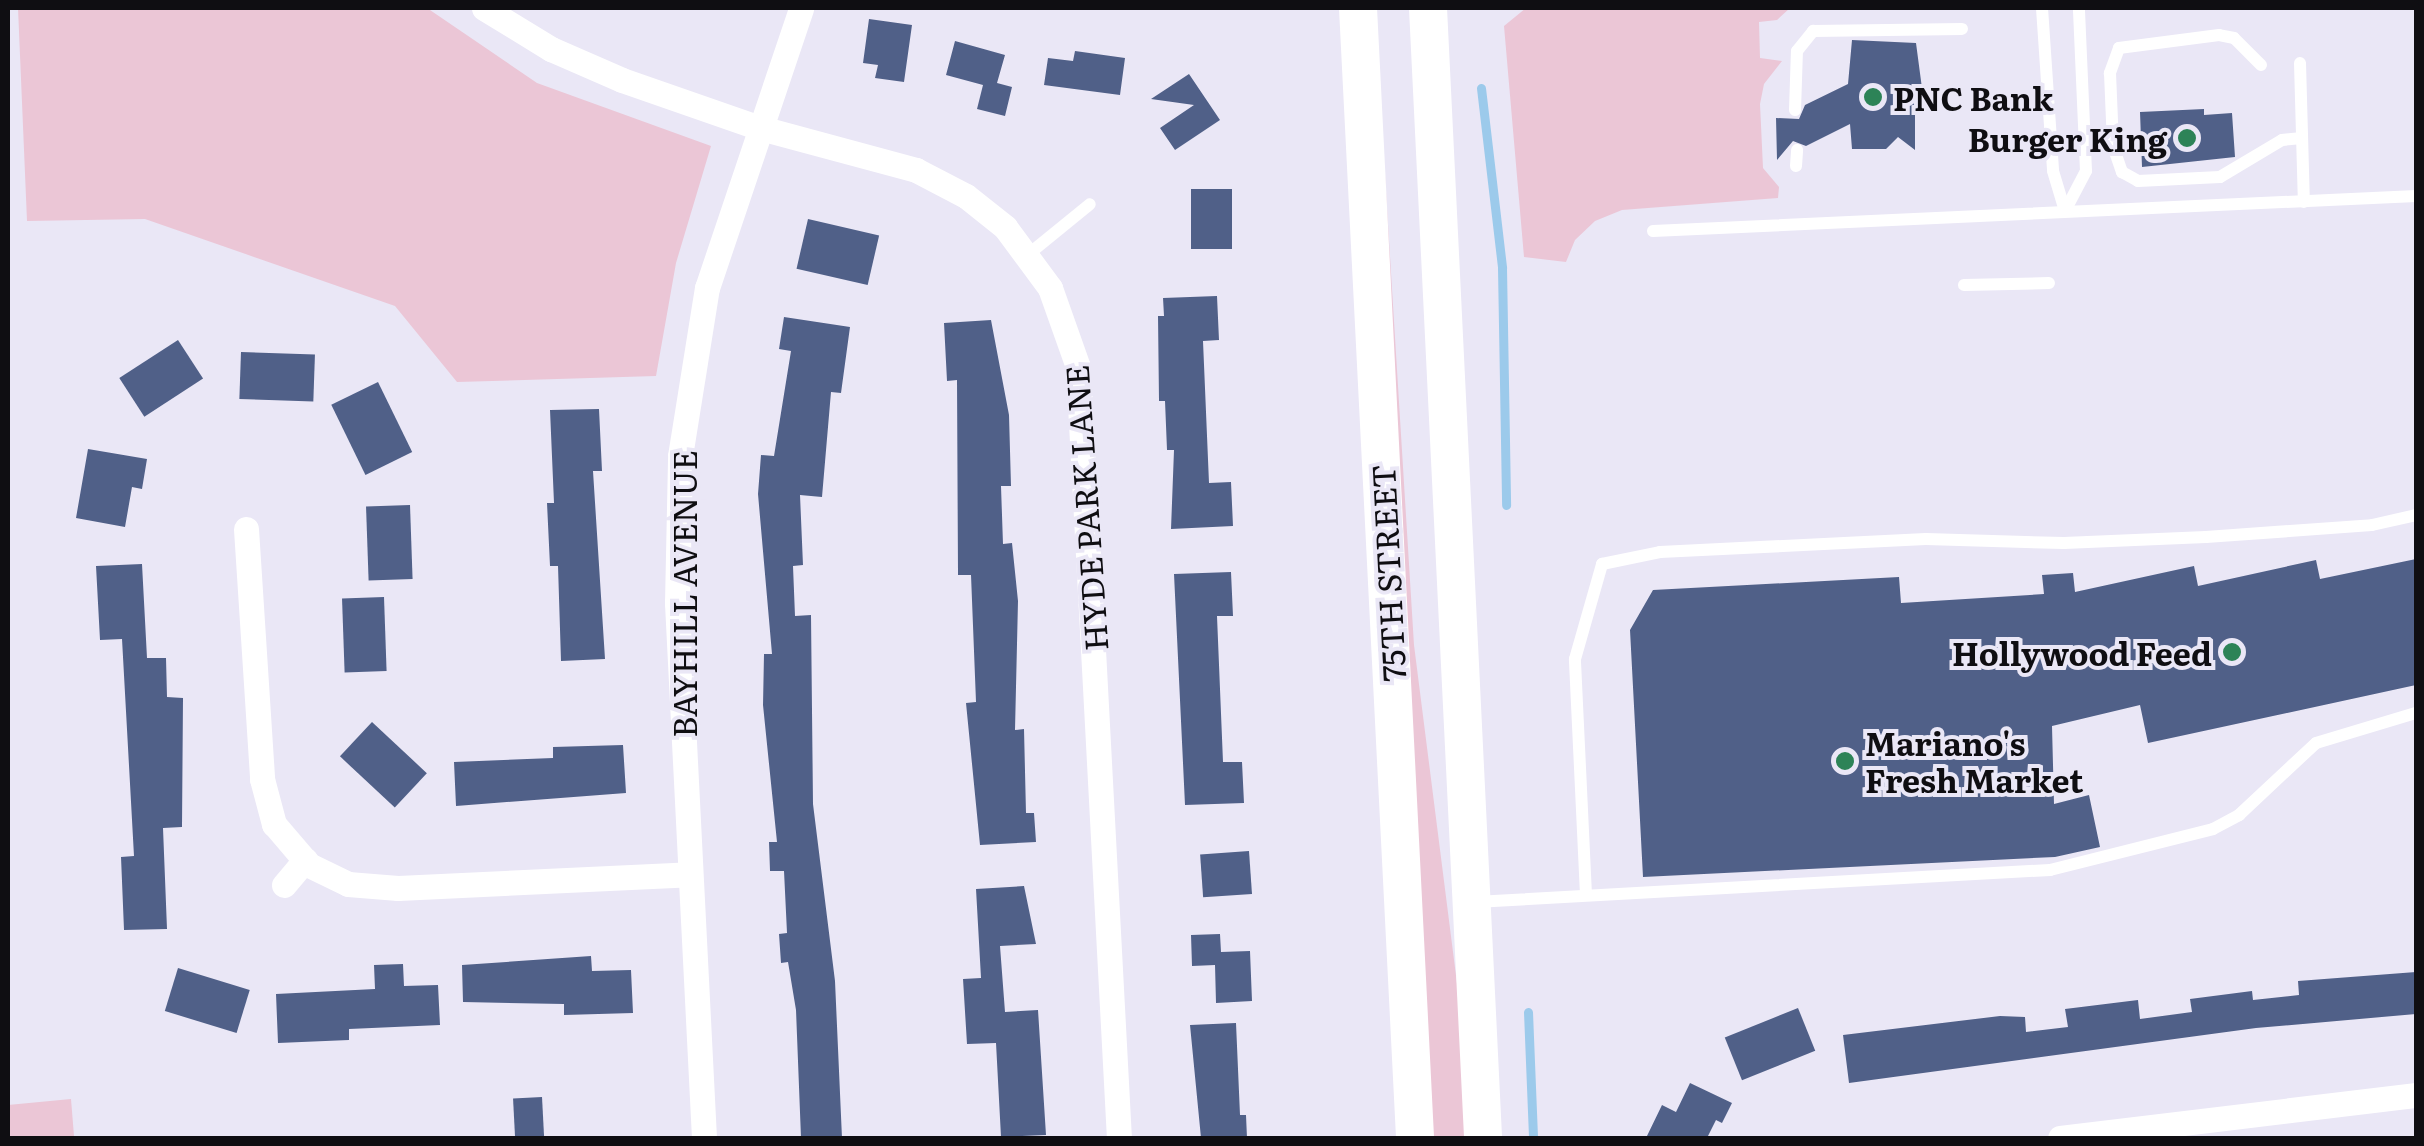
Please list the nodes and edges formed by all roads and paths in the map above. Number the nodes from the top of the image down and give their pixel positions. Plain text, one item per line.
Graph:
1 (484, 8) edge
2 (801, 8) edge
3 (1358, 8) edge
4 (1428, 8) edge
5 (2042, 8) edge
6 (2079, 8) edge
7 (1962, 28) dead end
8 (2300, 64) dead end
9 (2261, 66) dead end
10 (1794, 110) dead end
11 (757, 128) junction
12 (2302, 138) junction
13 (1797, 150) dead end
14 (1796, 166) dead end
15 (2416, 196) edge
16 (2304, 202) junction
17 (1090, 204) dead end
18 (2065, 211) junction
19 (1653, 231) dead end
20 (1030, 254) junction
21 (2049, 282) dead end
22 (1964, 286) dead end
23 (2416, 515) edge
24 (246, 528) dead end
25 (2416, 714) edge
26 (304, 860) junction
27 (690, 874) junction
28 (284, 886) dead end
29 (1586, 895) junction
30 (1472, 902) junction
31 (2416, 1095) edge
32 (704, 1138) edge
33 (1119, 1138) edge
34 (1415, 1138) edge
35 (1483, 1138) edge
36 (2060, 1138) edge

1 - 11 street, HYDE PARK LANE
2 - 11 street, BAYHILL AVENUE
3 - 34 main road, 75TH STREET
4 - 30 main road
5 - 18 lane
6 - 18 lane
7 - 10 lane
8 - 12 lane
9 - 12 lane
11 - 20 street, HYDE PARK LANE
11 - 27 street, BAYHILL AVENUE
12 - 16 lane
13 - 14 lane
15 - 16 lane
16 - 18 lane
17 - 20 lane
18 - 19 lane
20 - 33 street, HYDE PARK LANE
21 - 22 lane
23 - 29 lane
24 - 26 street
25 - 29 lane
26 - 27 street
26 - 28 street
27 - 32 street, BAYHILL AVENUE
29 - 30 lane
30 - 35 main road
31 - 36 street

